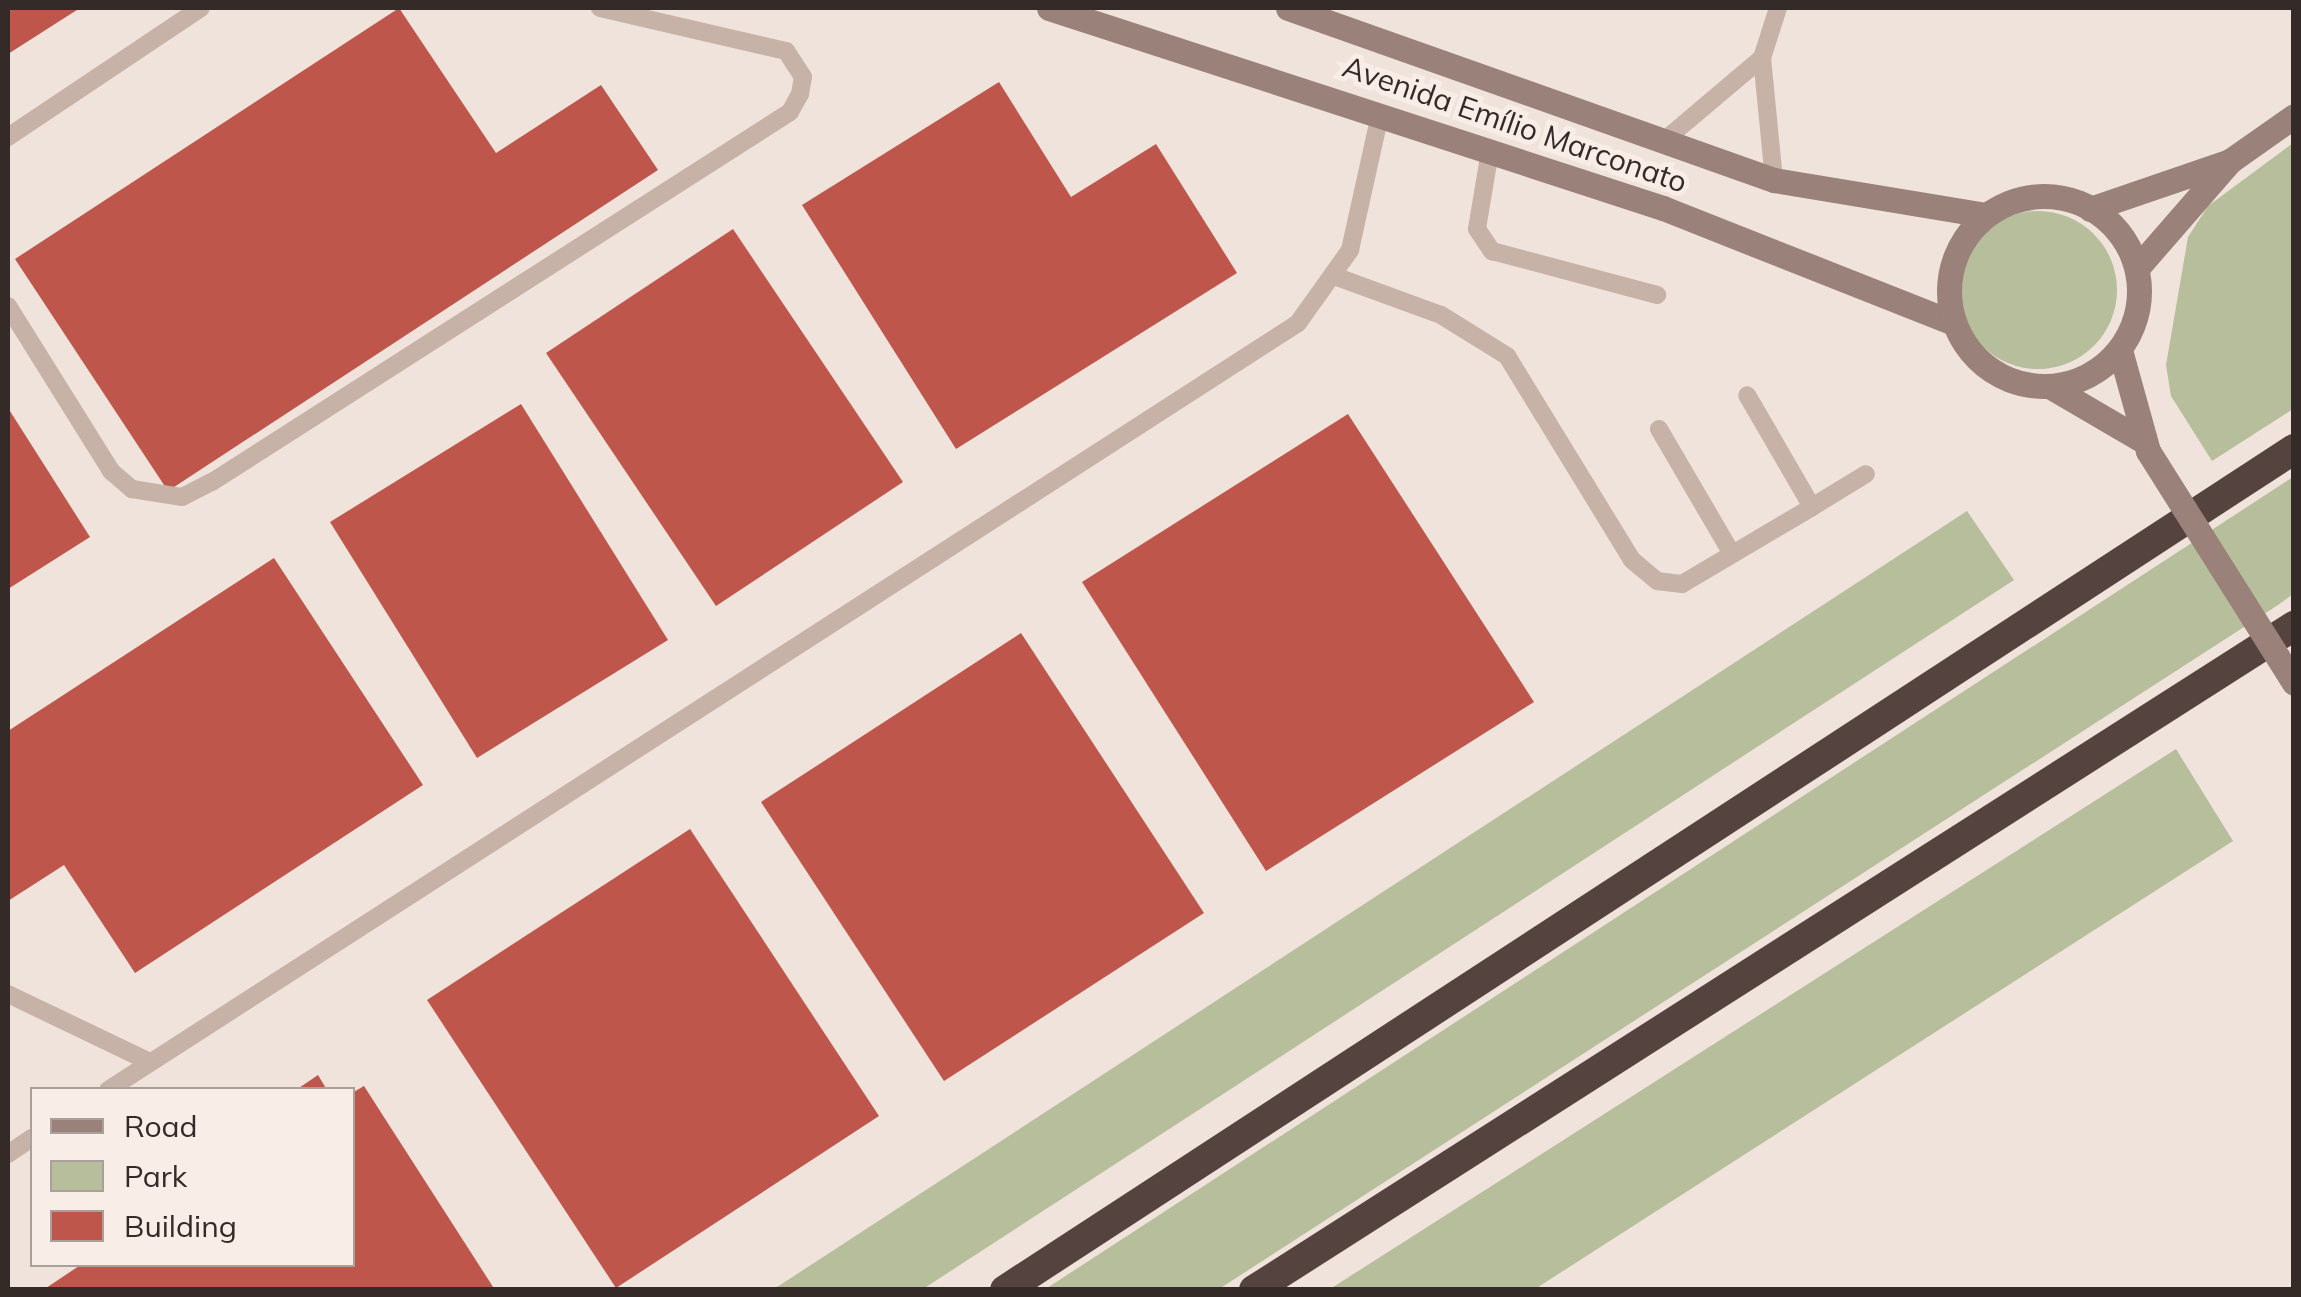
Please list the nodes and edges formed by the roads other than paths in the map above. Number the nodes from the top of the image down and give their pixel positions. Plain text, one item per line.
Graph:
1 (201, 8) edge
2 (600, 8) edge
3 (1049, 8) edge
4 (1288, 8) edge
5 (1778, 8) edge
6 (1762, 58) junction
7 (1380, 115) junction
8 (2294, 116) edge
9 (8, 136) edge
10 (1666, 139) junction
11 (1490, 151) junction
12 (2230, 161) junction
13 (1774, 180) junction
14 (2090, 209) junction
15 (1986, 215) junction
16 (2137, 268) junction
17 (1337, 277) junction
18 (1657, 295) dead end
19 (8, 306) edge
20 (1954, 322) junction
21 (2120, 350) junction
22 (2051, 386) junction
23 (1747, 395) dead end
24 (1659, 429) dead end
25 (2144, 445) junction
26 (2294, 449) edge
27 (1866, 474) dead end
28 (1812, 506) junction
29 (1731, 552) junction
30 (2294, 626) edge
31 (2294, 683) edge
32 (8, 994) edge
33 (150, 1062) junction
34 (112, 1087) edge
35 (30, 1139) edge
36 (8, 1154) edge
37 (1005, 1290) edge
38 (1254, 1290) edge

1 - 9 lane
2 - 19 lane
3 - 7 main road, Avenida Emílio Marconato
4 - 10 main road, Avenida Emílio Marconato
5 - 6 lane
6 - 10 lane
6 - 13 lane
7 - 11 main road, Avenida Emílio Marconato
7 - 17 lane
8 - 12 main road
10 - 13 main road, Avenida Emílio Marconato
11 - 18 lane
11 - 20 main road, Avenida Emílio Marconato
12 - 14 main road
12 - 16 main road
13 - 15 main road, Avenida Emílio Marconato
14 - 15 main road
14 - 16 main road
15 - 20 main road
16 - 21 main road
17 - 29 lane
17 - 33 lane
20 - 22 main road
21 - 22 main road
21 - 25 main road
22 - 25 main road
23 - 28 lane
24 - 29 lane
25 - 31 main road, bridge
26 - 37 highway
27 - 28 lane
28 - 29 lane
30 - 38 highway
32 - 33 lane
33 - 34 lane
35 - 36 lane

